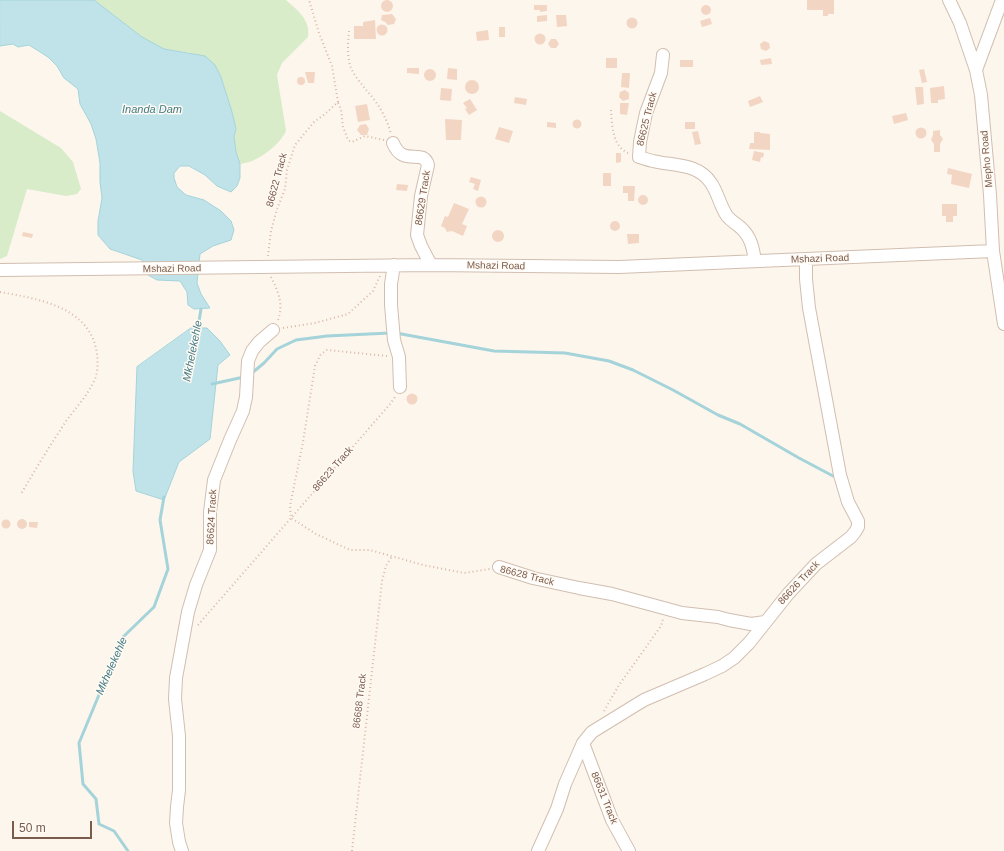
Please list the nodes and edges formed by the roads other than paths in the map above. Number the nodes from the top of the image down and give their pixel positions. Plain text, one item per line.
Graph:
1 (949, 0) edge
2 (1002, 0) edge
3 (663, 55) dead end
4 (976, 70) junction
5 (393, 142) road end
6 (992, 251) junction
7 (806, 259) junction
8 (755, 261) junction
9 (389, 265) junction
10 (431, 265) junction
11 (0, 270) edge
12 (1001, 287) edge
13 (1004, 324) edge
14 (273, 330) road end
15 (400, 387) road end
16 (499, 567) road end
17 (765, 622) junction
18 (583, 744) junction
19 (182, 851) edge
20 (538, 851) edge
21 (629, 851) edge

1 - 4 street, Mepho Road
2 - 4 street
3 - 8 street, 86625 Track
4 - 6 street, Mepho Road
5 - 10 street, 86629 Track
6 - 7 street, Mshazi Road
6 - 12 street, Mepho Road
7 - 8 street, Mshazi Road
7 - 17 street, 86626 Track
8 - 10 street, Mshazi Road
9 - 10 street, Mshazi Road
9 - 11 street, Mshazi Road
9 - 15 street
12 - 13 street, Mepho Road
14 - 19 street, 86624 Track
16 - 17 street, 86628 Track
17 - 18 street, 86626 Track
18 - 20 street
18 - 21 street, 86631 Track

